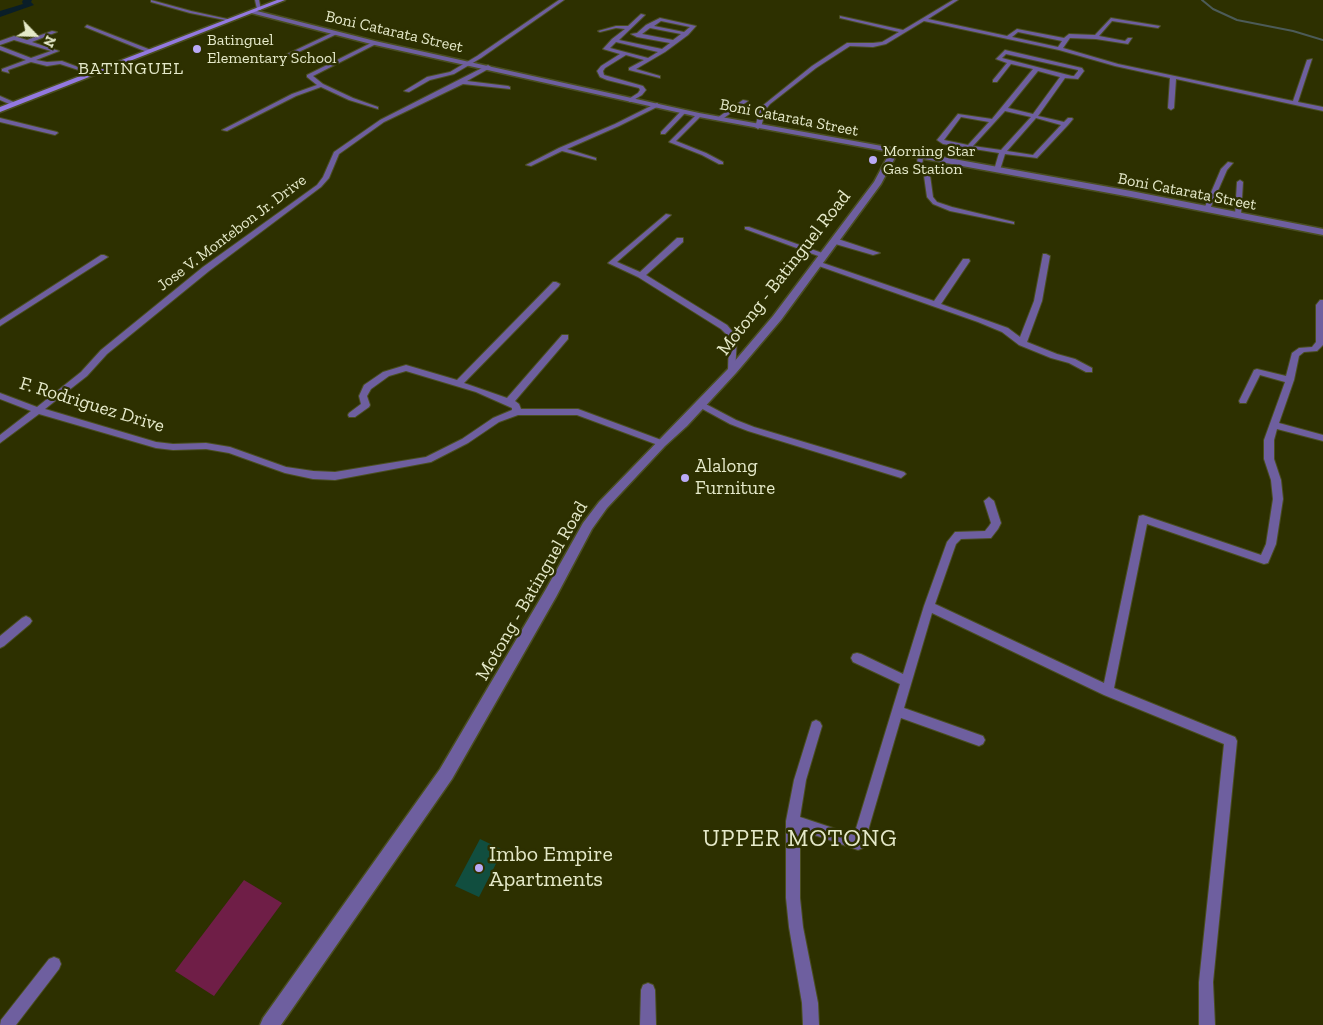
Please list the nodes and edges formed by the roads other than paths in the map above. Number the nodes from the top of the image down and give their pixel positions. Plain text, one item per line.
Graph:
1 (257, 0) edge
2 (282, 0) edge
3 (562, 0) edge
4 (956, 0) edge
5 (153, 1) edge
6 (256, 10) junction
7 (643, 15) dead end
8 (842, 17) dead end
9 (230, 20) junction
10 (922, 20) junction
11 (87, 26) dead end
12 (648, 26) junction
13 (1158, 27) dead end
14 (626, 30) junction
15 (600, 31) dead end
16 (902, 31) junction
17 (54, 32) dead end
18 (336, 33) junction
19 (637, 34) junction
20 (686, 34) junction
21 (1096, 37) junction
22 (1008, 38) junction
23 (1130, 39) dead end
24 (614, 40) junction
25 (1065, 40) junction
26 (29, 42) junction
27 (375, 42) junction
28 (675, 42) junction
29 (0, 43) edge
30 (1, 49) edge
31 (1060, 49) junction
32 (149, 51) junction
33 (663, 51) junction
34 (624, 54) junction
35 (284, 57) dead end
36 (647, 60) junction
37 (1310, 60) dead end
38 (32, 61) junction
39 (1010, 62) junction
40 (468, 64) junction
41 (488, 68) junction
42 (1037, 68) junction
43 (7, 72) dead end
44 (92, 74) junction
45 (1064, 75) junction
46 (658, 77) dead end
47 (1173, 78) junction
48 (995, 81) dead end
49 (462, 82) junction
50 (321, 85) junction
51 (508, 88) dead end
52 (407, 91) dead end
53 (0, 98) edge
54 (630, 100) junction
55 (745, 101) dead end
56 (1295, 102) junction
57 (14, 104) junction
58 (657, 106) junction
59 (376, 108) dead end
60 (1171, 108) dead end
61 (1004, 109) junction
62 (1323, 109) edge
63 (0, 110) edge
64 (684, 111) junction
65 (699, 115) junction
66 (1034, 116) junction
67 (0, 120) edge
68 (719, 120) junction
69 (993, 121) junction
70 (758, 126) junction
71 (225, 130) dead end
72 (55, 133) dead end
73 (663, 133) dead end
74 (969, 147) junction
75 (561, 149) junction
76 (894, 152) junction
77 (1003, 152) junction
78 (920, 156) junction
79 (594, 159) dead end
80 (721, 163) dead end
81 (1230, 163) dead end
82 (529, 165) dead end
83 (997, 170) junction
84 (1240, 182) dead end
85 (1207, 209) junction
86 (1238, 215) junction
87 (668, 216) dead end
88 (1012, 223) dead end
89 (748, 228) dead end
90 (1323, 232) edge
91 (680, 240) dead end
92 (836, 241) junction
93 (876, 253) dead end
94 (1046, 256) dead end
95 (104, 257) dead end
96 (820, 260) junction
97 (966, 262) dead end
98 (641, 274) junction
99 (556, 284) dead end
100 (1323, 302) edge
101 (936, 305) junction
102 (0, 324) edge
103 (565, 337) dead end
104 (1022, 343) junction
105 (1089, 370) dead end
106 (732, 371) junction
107 (1290, 380) junction
108 (458, 384) junction
109 (0, 396) edge
110 (1243, 401) dead end
111 (509, 402) junction
112 (700, 404) junction
113 (37, 410) junction
114 (517, 412) junction
115 (352, 415) dead end
116 (1274, 425) junction
117 (1323, 438) edge
118 (0, 440) edge
119 (661, 443) junction
120 (901, 474) dead end
121 (989, 501) dead end
122 (929, 606) junction
123 (26, 621) dead end
124 (0, 643) edge
125 (857, 658) dead end
126 (906, 681) junction
127 (1108, 691) junction
128 (897, 711) junction
129 (816, 726) dead end
130 (979, 740) dead end
131 (793, 821) junction
132 (54, 964) dead end
133 (648, 990) dead end
134 (6, 1025) edge
135 (270, 1025) edge
136 (648, 1025) edge
137 (811, 1025) edge
138 (1207, 1025) edge

1 - 6 street
2 - 6 main road
3 - 40 street
4 - 10 street
5 - 9 street
6 - 9 main road
6 - 18 street, Boni Catarata Street
7 - 14 street
8 - 16 street
9 - 32 main road
10 - 16 street
10 - 22 street
11 - 32 street
12 - 19 street
12 - 20 street
12 - 20 street
13 - 21 street
14 - 15 street
14 - 19 street
14 - 24 street
16 - 70 street
17 - 26 street
18 - 27 street, Boni Catarata Street
18 - 35 street
19 - 28 street
20 - 28 street
21 - 23 street
21 - 25 street
22 - 25 street
22 - 31 street
24 - 33 street
24 - 34 street
25 - 31 street
26 - 29 street
26 - 38 street
27 - 40 street, Boni Catarata Street
27 - 50 street
28 - 33 street
30 - 38 street
31 - 47 street
32 - 44 main road
33 - 36 street
34 - 36 street
34 - 54 street
36 - 46 street
37 - 56 street
38 - 43 street
38 - 44 street
39 - 42 street
39 - 45 street
39 - 48 street
40 - 41 street, Boni Catarata Street
40 - 52 street
41 - 49 street, Jose V. Montebon Jr. Drive
41 - 54 street, Boni Catarata Street
42 - 45 street
42 - 61 street
44 - 57 main road
45 - 66 street
47 - 56 street
47 - 60 street
49 - 51 street
49 - 113 street, Jose V. Montebon Jr. Drive
50 - 59 street
50 - 71 street
53 - 57 street
54 - 58 street, Boni Catarata Street
55 - 68 street
56 - 62 street
57 - 63 main road
58 - 64 street, Boni Catarata Street
58 - 75 street
61 - 66 street
61 - 69 street
64 - 65 street, Boni Catarata Street
64 - 73 street
65 - 68 street, Boni Catarata Street
65 - 80 street
66 - 77 street
66 - 77 street
67 - 72 street
68 - 70 street, Boni Catarata Street
69 - 74 street
69 - 74 street
70 - 76 street, Boni Catarata Street
74 - 77 street
75 - 79 street
75 - 82 street
76 - 78 street, Boni Catarata Street
76 - 92 street, Motong - Batinguel Road
77 - 83 street
78 - 83 street, Boni Catarata Street
78 - 88 street
81 - 85 street
83 - 85 street, Boni Catarata Street
84 - 86 street
85 - 86 street, Boni Catarata Street
86 - 90 street, Boni Catarata Street
87 - 98 street
89 - 96 street
91 - 98 street
92 - 93 street
92 - 96 street, Motong - Batinguel Road
94 - 104 street
95 - 102 street
96 - 101 street
96 - 106 street, Motong - Batinguel Road
97 - 101 street
98 - 106 street
99 - 108 street
100 - 107 street
101 - 104 street
103 - 111 street
104 - 105 street
106 - 112 street, Motong - Batinguel Road
107 - 110 street
107 - 116 street
108 - 111 street
108 - 115 street
109 - 113 street, F. Rodriguez Drive
111 - 114 street
112 - 119 street, Motong - Batinguel Road
112 - 120 street
113 - 114 street, F. Rodriguez Drive
113 - 118 street, Jose V. Montebon Jr. Drive
114 - 119 street, F. Rodriguez Drive
116 - 117 street
116 - 127 street
119 - 135 street, Motong - Batinguel Road
121 - 122 street
122 - 126 street
122 - 127 street
123 - 124 street
125 - 126 street
126 - 128 street
127 - 138 street
128 - 130 street
128 - 131 street
129 - 131 street
131 - 137 street
132 - 134 street
133 - 136 street

